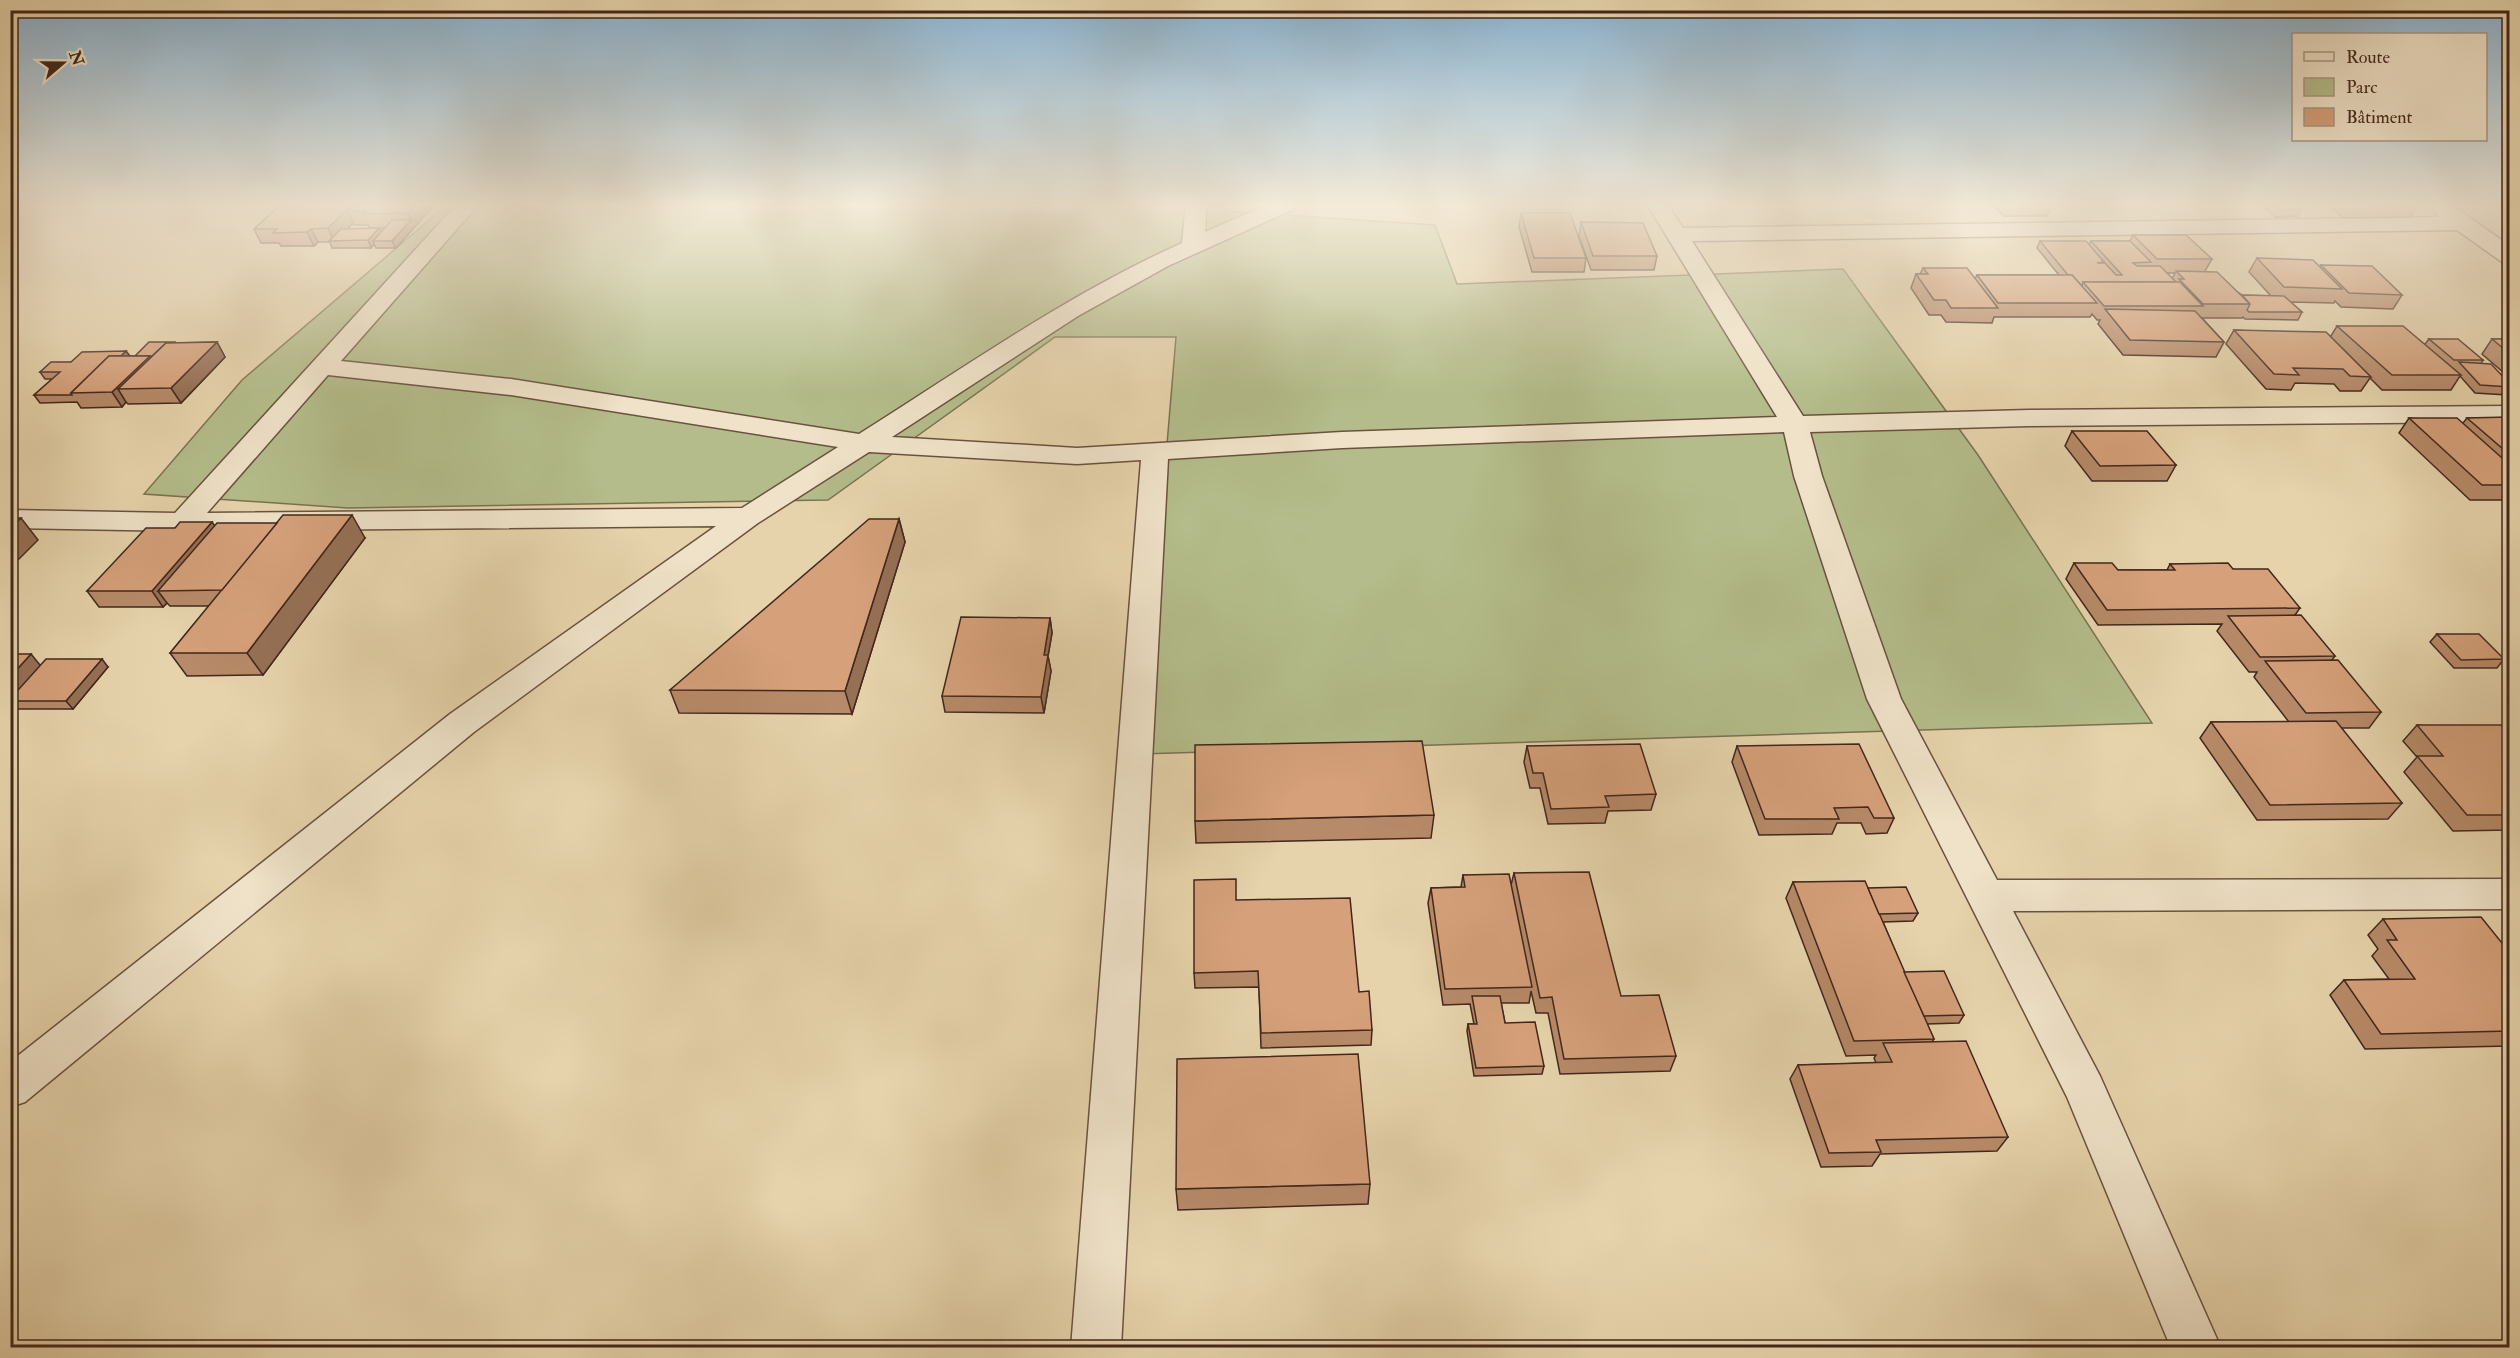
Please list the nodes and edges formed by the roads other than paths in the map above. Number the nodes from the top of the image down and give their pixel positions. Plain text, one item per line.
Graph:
1 (412, 267) edge
2 (1153, 267) edge
3 (1697, 267) edge
4 (323, 367) junction
5 (2510, 414) edge
6 (1795, 424) junction
7 (862, 443) junction
8 (1155, 451) junction
9 (748, 517) junction
10 (10, 519) edge
11 (183, 522) junction
12 (2510, 894) edge
13 (1984, 896) junction
14 (10, 1088) edge
15 (1096, 1347) edge
16 (2196, 1347) edge

1 - 4 street
2 - 7 street
3 - 6 street
4 - 7 street
4 - 11 street
5 - 6 street
6 - 8 street
6 - 13 street
7 - 8 street
7 - 9 street
8 - 15 street
9 - 11 street
9 - 14 street
10 - 11 street
12 - 13 street
13 - 16 street

